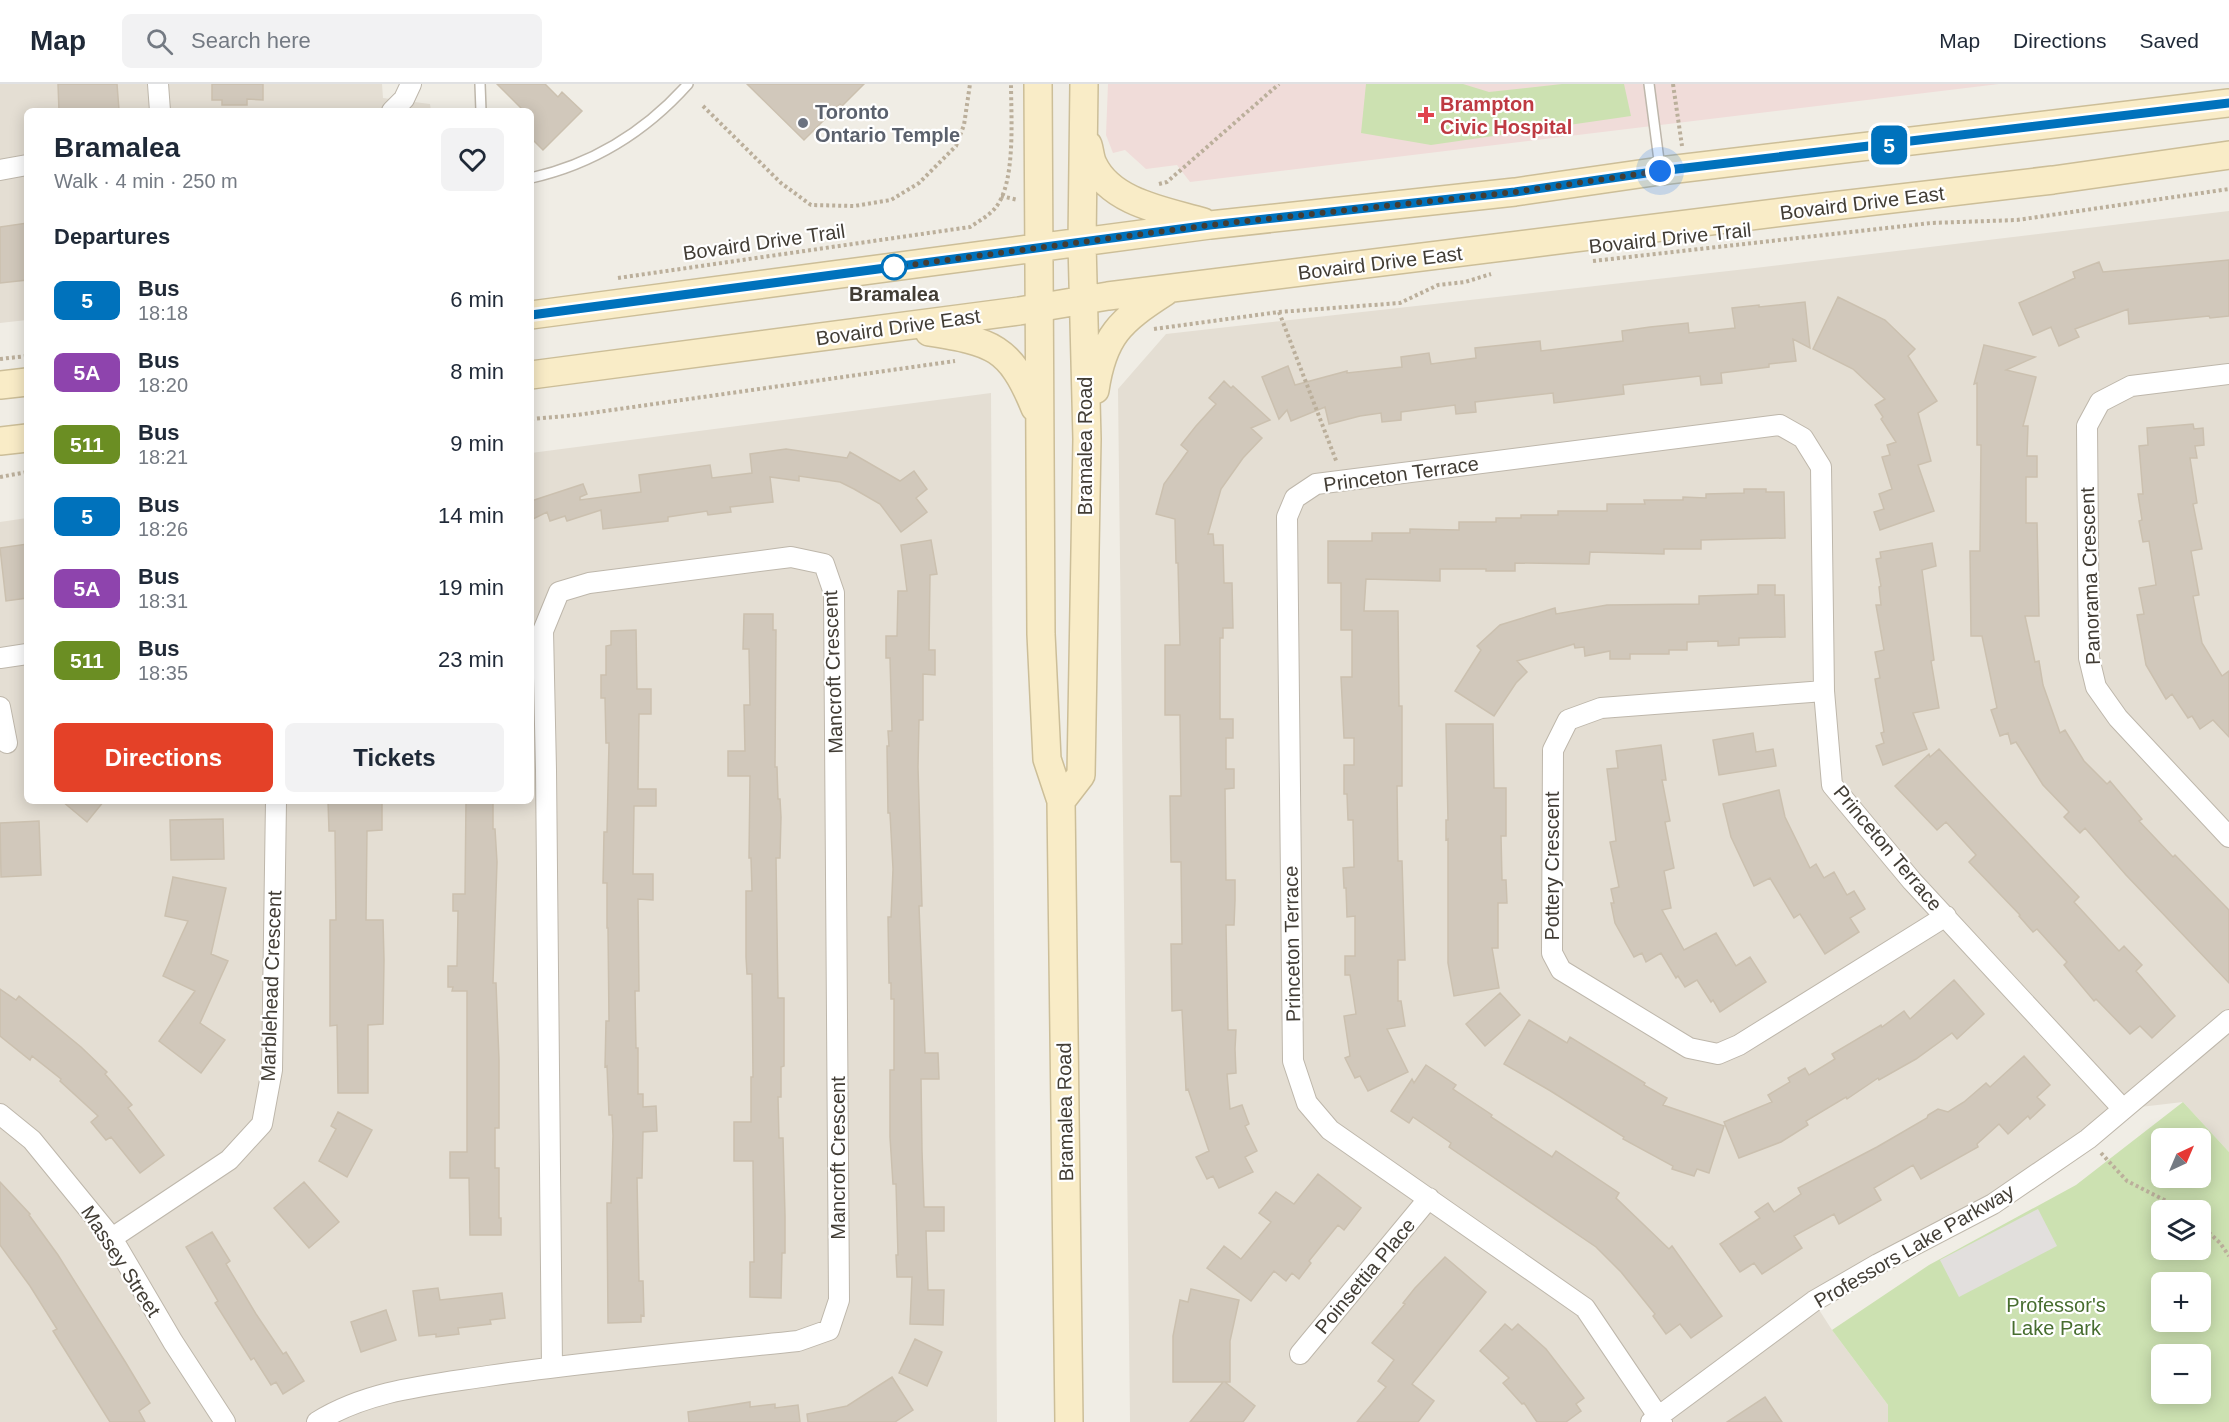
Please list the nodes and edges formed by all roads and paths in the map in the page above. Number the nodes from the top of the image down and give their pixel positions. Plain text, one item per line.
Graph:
1 (158, 84) edge
2 (411, 84) edge
3 (480, 84) edge
4 (688, 84) edge
5 (970, 84) edge
6 (1011, 84) edge
7 (1038, 84) edge
8 (1084, 84) edge
9 (1279, 84) edge
10 (1649, 84) edge
11 (1673, 84) edge
12 (2229, 103) edge
13 (703, 106) dead end
14 (160, 108) edge
15 (395, 108) edge
16 (481, 108) edge
17 (1084, 132) junction
18 (2229, 155) edge
19 (24, 166) edge
20 (1672, 169) junction
21 (0, 170) edge
22 (534, 177) edge
23 (1150, 186) dead end
24 (2229, 189) edge
25 (1001, 196) junction
26 (1014, 200) dead end
27 (1210, 225) junction
28 (1082, 243) junction
29 (1038, 248) junction
30 (1586, 262) dead end
31 (1493, 273) dead end
32 (612, 279) dead end
33 (1171, 288) junction
34 (1083, 301) junction
35 (1039, 308) junction
36 (1279, 312) junction
37 (534, 315) edge
38 (898, 327) junction
39 (1150, 330) dead end
40 (24, 356) edge
41 (0, 359) edge
42 (958, 361) dead end
43 (2229, 374) edge
44 (534, 375) edge
45 (24, 382) edge
46 (0, 385) edge
47 (1039, 418) junction
48 (534, 419) edge
49 (24, 438) edge
50 (1087, 439) junction
51 (0, 441) edge
52 (24, 473) edge
53 (0, 477) edge
54 (1343, 481) junction
55 (24, 654) edge
56 (0, 658) edge
57 (1824, 691) junction
58 (0, 707) edge
59 (7, 743) dead end
60 (1061, 801) junction
61 (276, 804) edge
62 (2229, 837) edge
63 (1946, 915) junction
64 (2229, 1020) edge
65 (2123, 1109) junction
66 (0, 1114) edge
67 (2088, 1139) junction
68 (1429, 1198) junction
69 (2164, 1200) edge
70 (2211, 1234) edge
71 (112, 1238) junction
72 (2229, 1256) edge
73 (1300, 1354) dead end
74 (552, 1367) junction
75 (1657, 1420) edge
76 (225, 1422) edge
77 (317, 1422) edge
78 (1069, 1422) edge

1 - 14 street
2 - 15 street
3 - 16 lane
4 - 22 lane
5 - 13 path
6 - 25 path
7 - 29 main road, Bramalea Road
8 - 17 main road, Bramalea Road
9 - 23 path
10 - 20 lane
11 - 20 path
12 - 20 main road
17 - 27 main road
17 - 28 main road, Bramalea Road
18 - 33 main road, Bovaird Drive East
19 - 21 street
20 - 27 main road
24 - 30 path, Bovaird Drive Trail
25 - 26 path
25 - 32 path, Bovaird Drive Trail
27 - 28 main road
28 - 29 main road
28 - 34 main road, Bramalea Road
29 - 35 main road, Bramalea Road
29 - 37 main road
31 - 36 path
33 - 34 main road, Bovaird Drive East
33 - 50 main road
34 - 35 main road, Bovaird Drive East
34 - 50 main road, Bramalea Road
35 - 38 main road, Bovaird Drive East
35 - 47 main road, Bramalea Road
36 - 39 path
36 - 54 path
38 - 44 main road, Bovaird Drive East
38 - 47 main road
40 - 41 path
42 - 48 path
43 - 62 street, Panorama Crescent
45 - 46 main road
47 - 60 main road, Bramalea Road
49 - 51 main road
50 - 60 main road, Bramalea Road
52 - 53 path
54 - 57 street, Princeton Terrace
54 - 68 street, Princeton Terrace
55 - 56 street
57 - 63 street, Princeton Terrace
57 - 63 street, Pottery Crescent
58 - 59 street
60 - 78 main road, Bramalea Road
61 - 71 street, Marblehead Crescent
63 - 65 street, Princeton Terrace
64 - 65 street, Professors Lake Parkway
65 - 67 street, Professors Lake Parkway
66 - 71 street, Massey Street
67 - 69 path
67 - 75 street, Professors Lake Parkway
68 - 73 street, Poinsettia Place
68 - 75 street, Princeton Terrace
70 - 72 path
71 - 76 street, Massey Street
74 - 74 street, Mancroft Crescent
74 - 77 street, Mancroft Crescent

